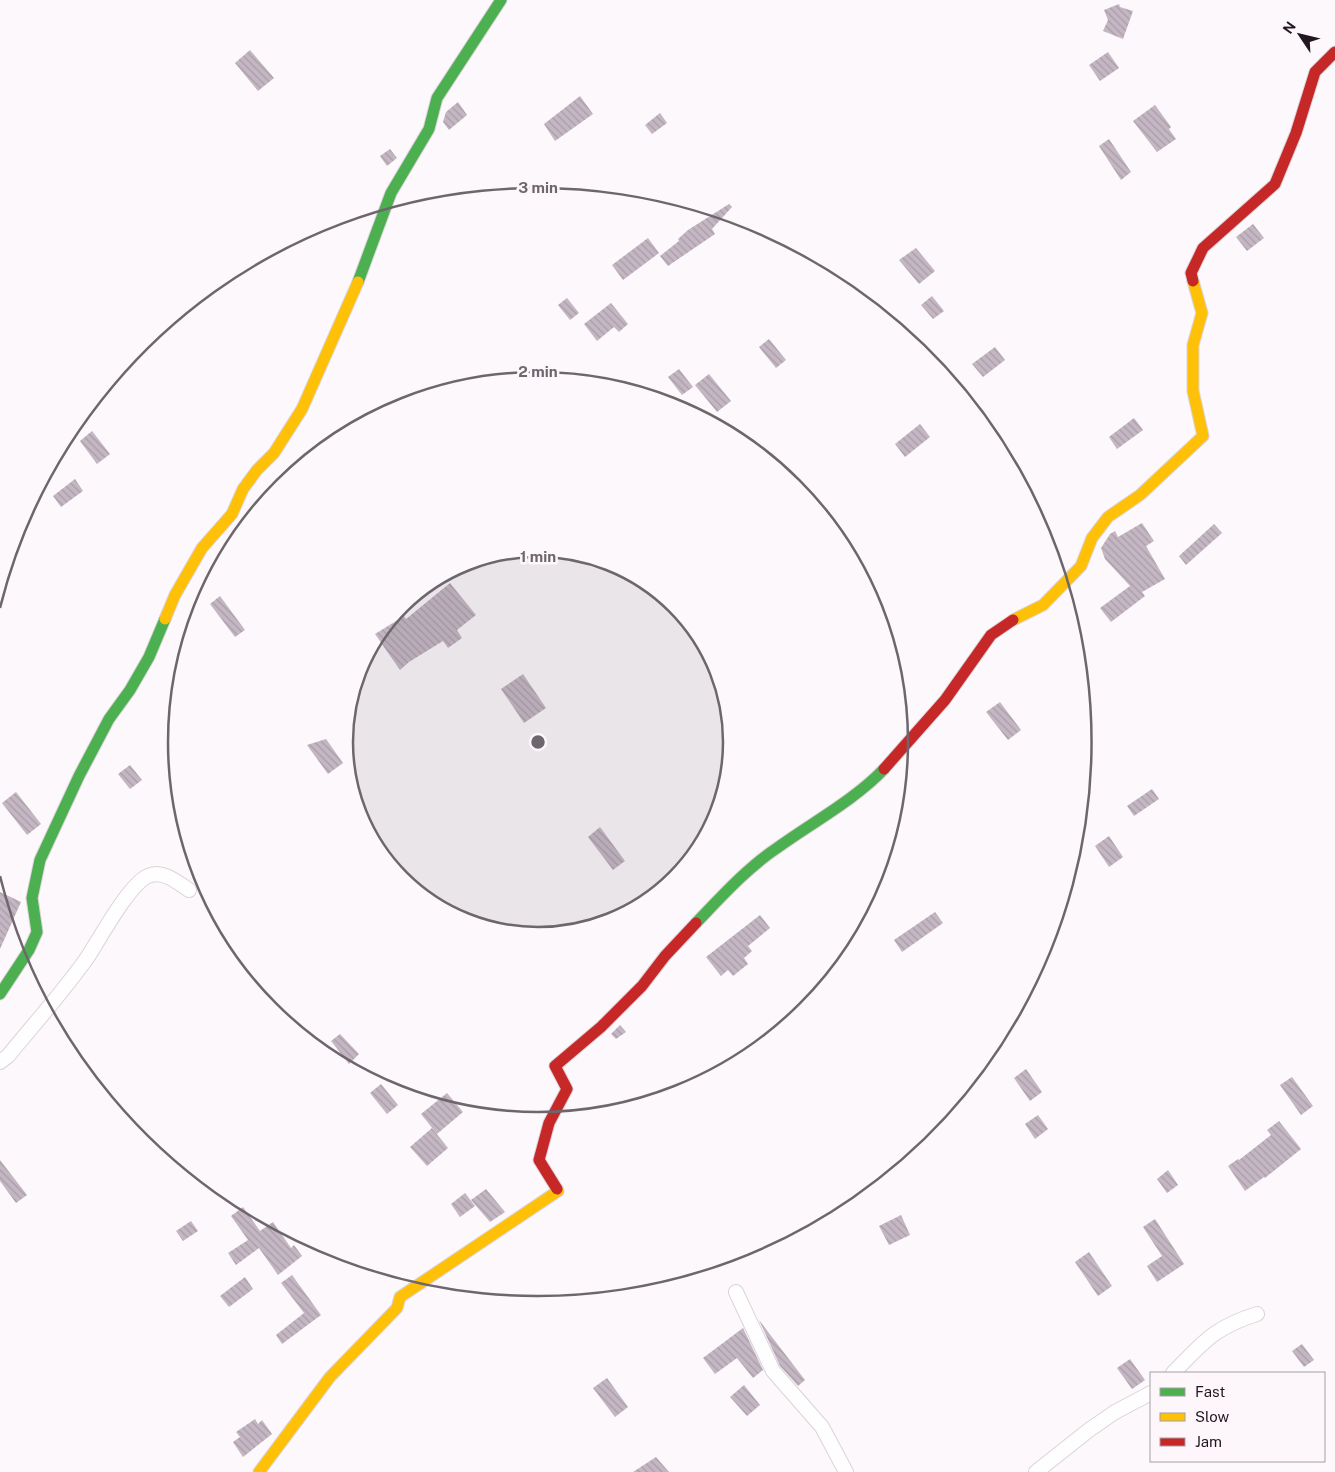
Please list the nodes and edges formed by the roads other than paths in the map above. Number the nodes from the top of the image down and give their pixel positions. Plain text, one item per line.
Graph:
1 (502, 0) edge
2 (1335, 52) edge
3 (189, 890) dead end
4 (0, 994) edge
5 (0, 1062) edge
6 (736, 1292) dead end
7 (1257, 1314) dead end
8 (1174, 1372) edge
9 (1150, 1394) edge
10 (259, 1472) edge
11 (846, 1472) edge
12 (1036, 1472) edge

1 - 4 street
2 - 10 street
3 - 5 street
6 - 11 street
7 - 8 street
9 - 12 street

